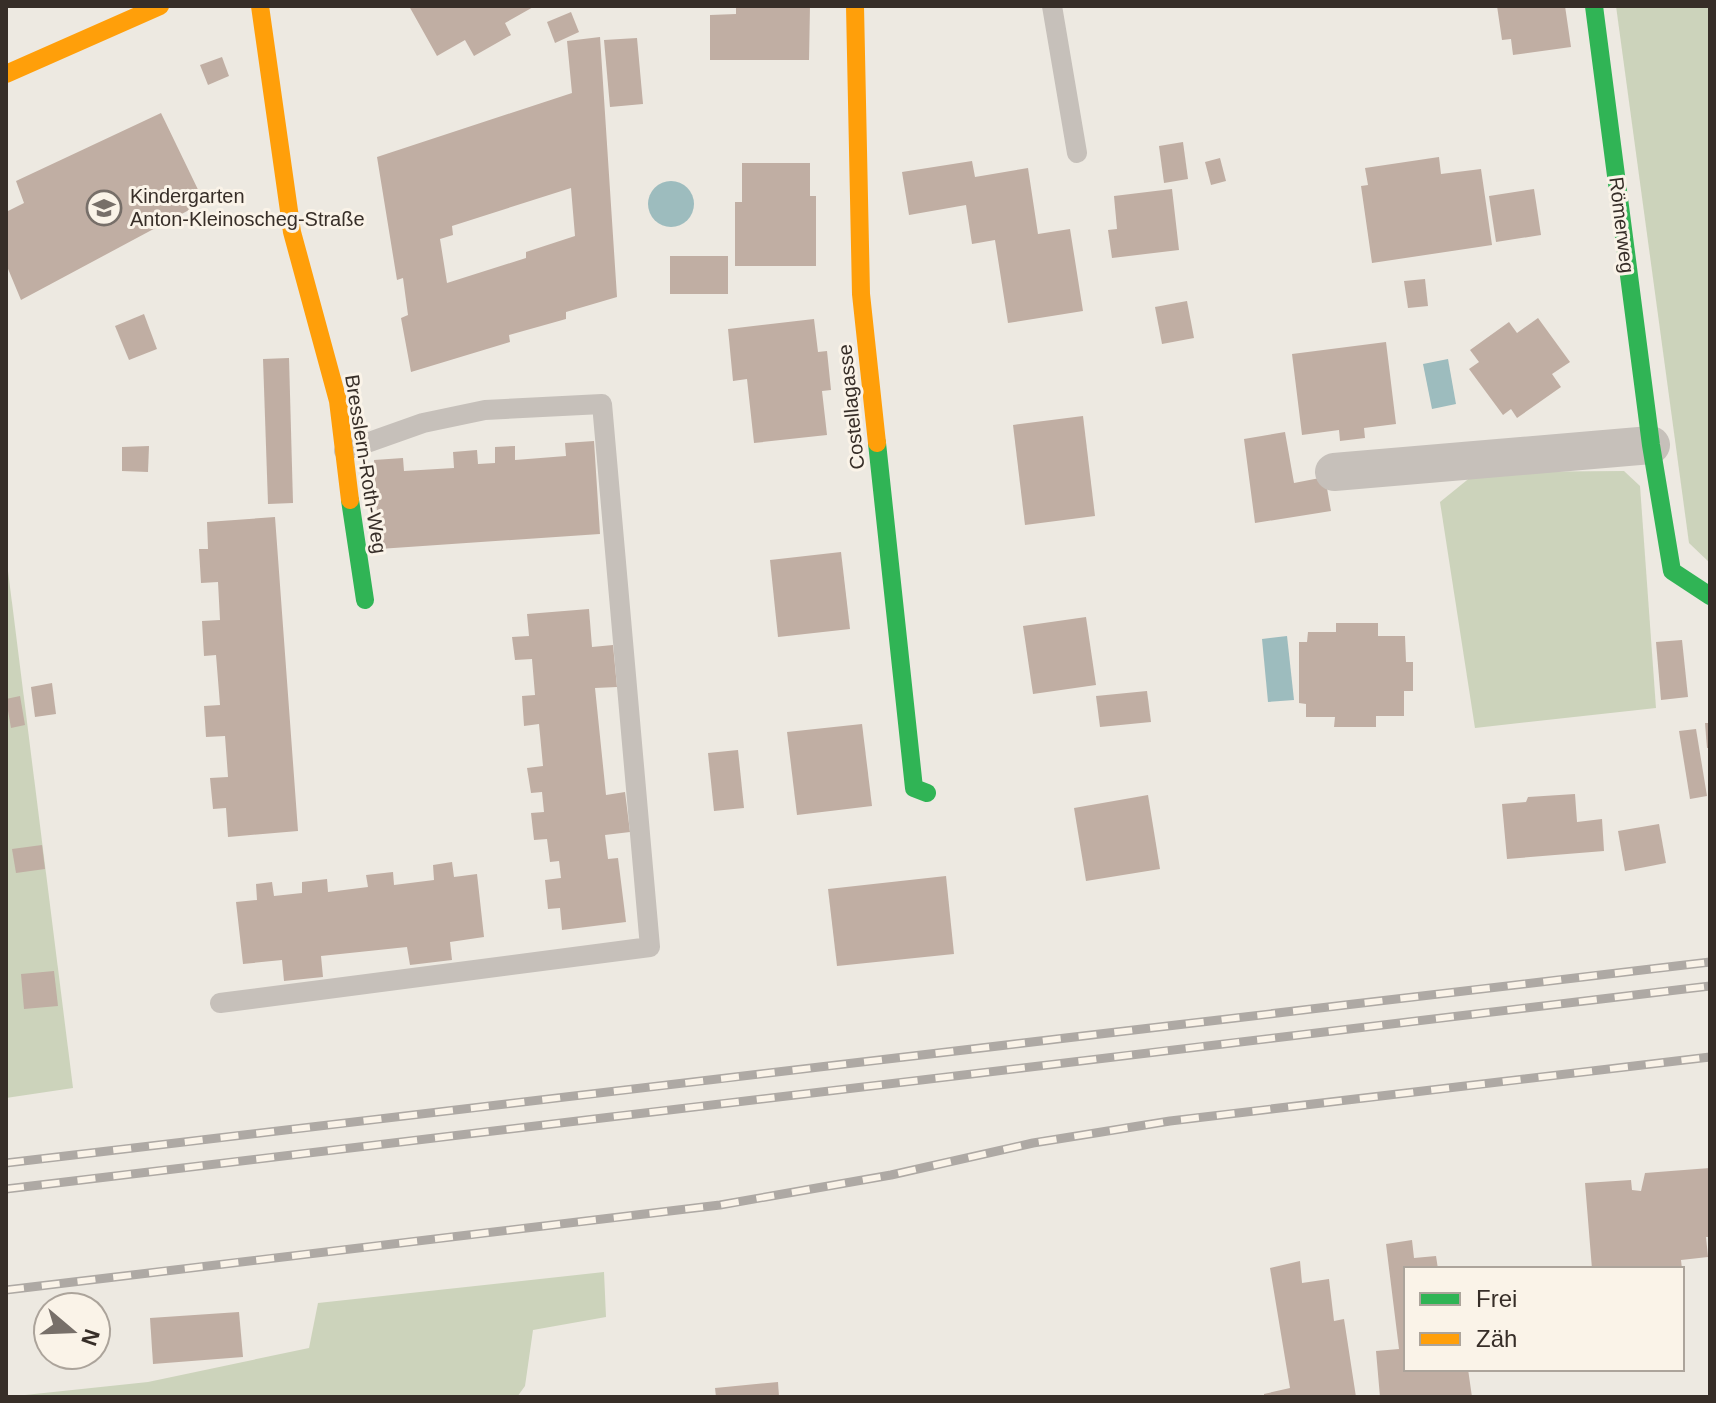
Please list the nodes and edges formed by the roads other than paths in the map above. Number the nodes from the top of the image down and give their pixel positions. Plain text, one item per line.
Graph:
1 (160, 6) edge
2 (260, 6) edge
3 (855, 6) edge
4 (1052, 6) edge
5 (1594, 6) edge
6 (6, 74) edge
7 (1077, 153) dead end
8 (1651, 445) junction
9 (344, 451) junction
10 (1334, 472) dead end
11 (1710, 596) edge
12 (365, 600) dead end
13 (927, 793) dead end
14 (220, 1003) dead end

1 - 6 street
2 - 9 street, Bresslern-Roth-Weg
3 - 13 street, Costellagasse
4 - 7 lane
5 - 8 street, Römerweg
8 - 10 street
8 - 11 street, Römerweg
9 - 12 street, Bresslern-Roth-Weg
9 - 14 lane

